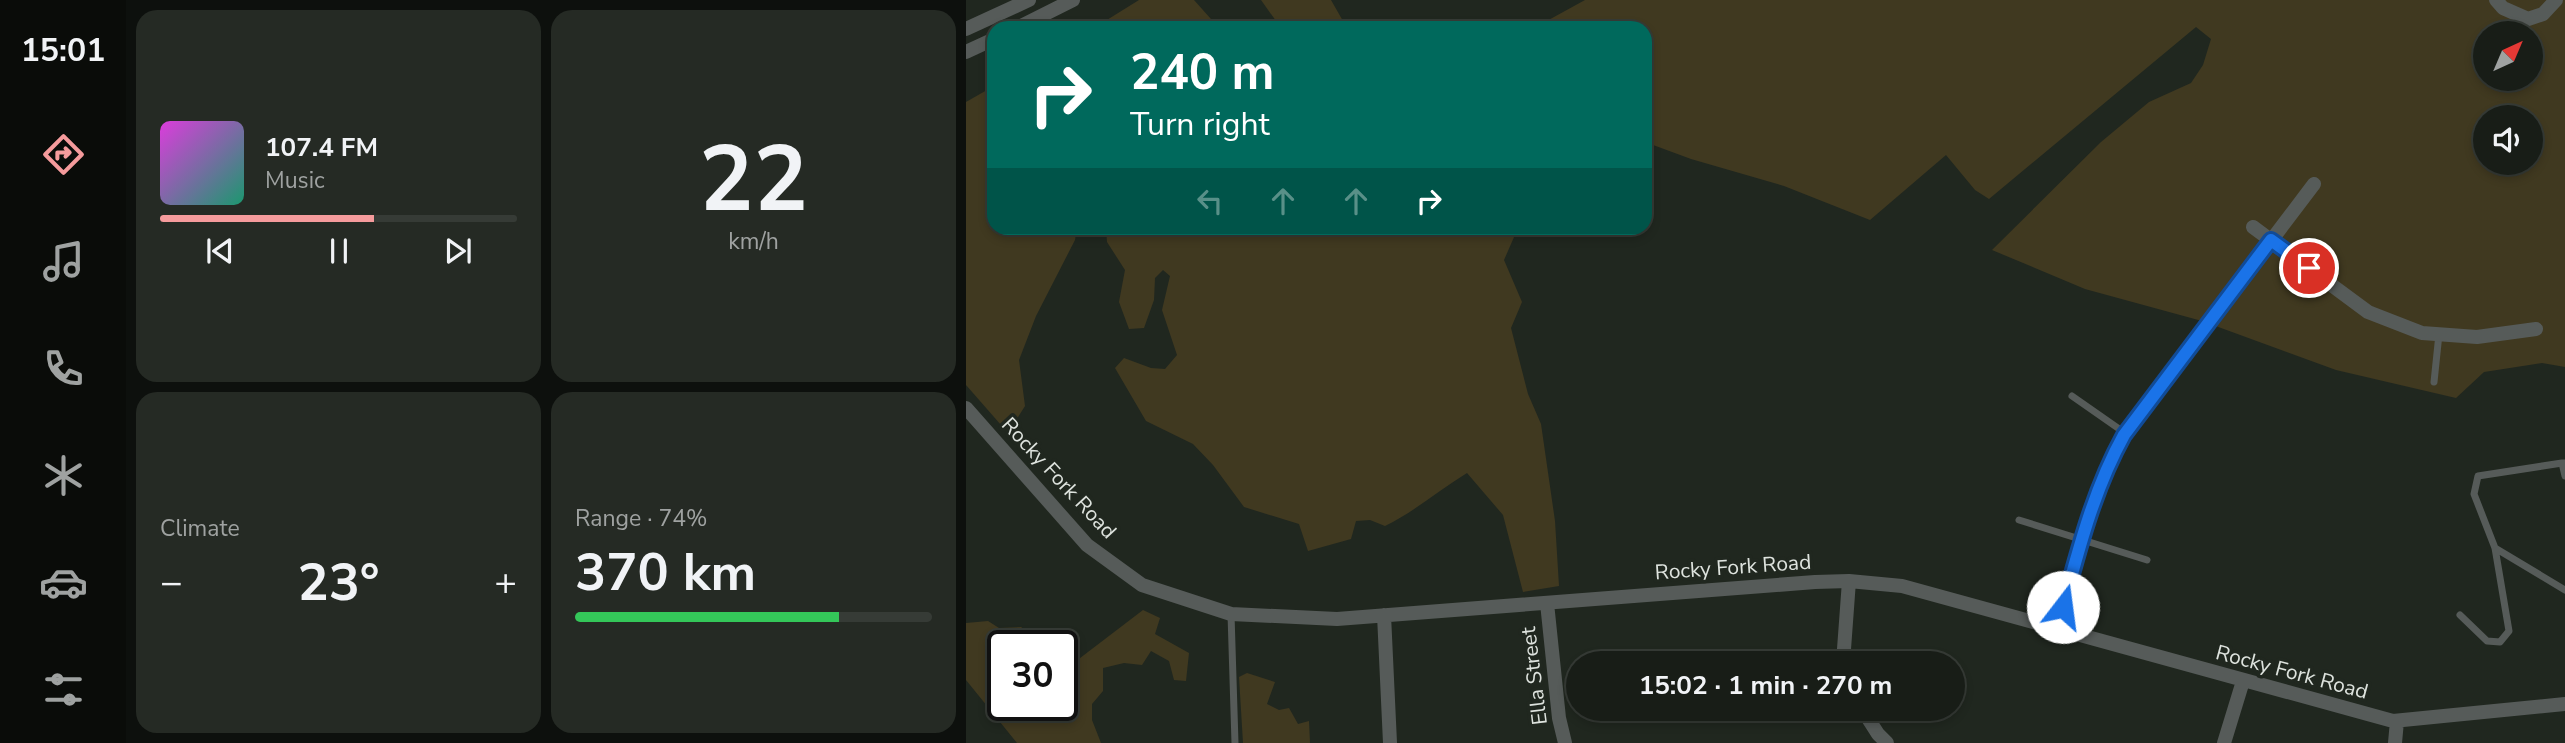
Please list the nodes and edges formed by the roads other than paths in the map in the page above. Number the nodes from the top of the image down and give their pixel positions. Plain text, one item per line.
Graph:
1 (1029, 0) edge
2 (1073, 0) edge
3 (2496, 0) edge
4 (2556, 0) edge
5 (1031, 21) edge
6 (966, 29) edge
7 (987, 42) edge
8 (966, 52) edge
9 (2314, 184) dead end
10 (2253, 227) dead end
11 (2271, 240) junction
12 (2536, 329) dead end
13 (2439, 334) junction
14 (2434, 382) dead end
15 (2072, 396) dead end
16 (966, 408) edge
17 (2126, 433) junction
18 (2564, 463) edge
19 (2565, 476) edge
20 (2019, 520) dead end
21 (2081, 539) junction
22 (2495, 548) junction
23 (2147, 561) dead end
24 (1849, 581) junction
25 (2565, 590) edge
26 (1547, 603) junction
27 (1231, 614) junction
28 (1384, 615) junction
29 (2460, 615) dead end
30 (2056, 630) junction
31 (1844, 651) edge
32 (2244, 681) junction
33 (2565, 704) edge
34 (2397, 720) junction
35 (1870, 721) edge
36 (1235, 743) edge
37 (1390, 743) edge
38 (1565, 743) edge
39 (1886, 743) edge
40 (2224, 743) edge
41 (2395, 743) edge

1 - 6 street
2 - 5 street
3 - 4 street
7 - 8 street
9 - 11 street
10 - 11 street
11 - 13 street
11 - 17 street
12 - 13 street
13 - 14 lane
15 - 17 lane
16 - 27 street, Rocky Fork Road
17 - 21 street
18 - 19 lane
18 - 22 lane
20 - 21 lane
21 - 23 lane
21 - 30 street
22 - 25 lane
22 - 29 lane
24 - 26 street, Rocky Fork Road
24 - 30 street, Rocky Fork Road
24 - 31 street
26 - 28 street, Rocky Fork Road
26 - 38 street, Ella Street
27 - 28 street, Rocky Fork Road
27 - 36 lane
28 - 37 street
30 - 32 street, Rocky Fork Road
32 - 34 street, Rocky Fork Road
32 - 40 street
33 - 34 street, Rocky Fork Road
34 - 41 street
35 - 39 street

